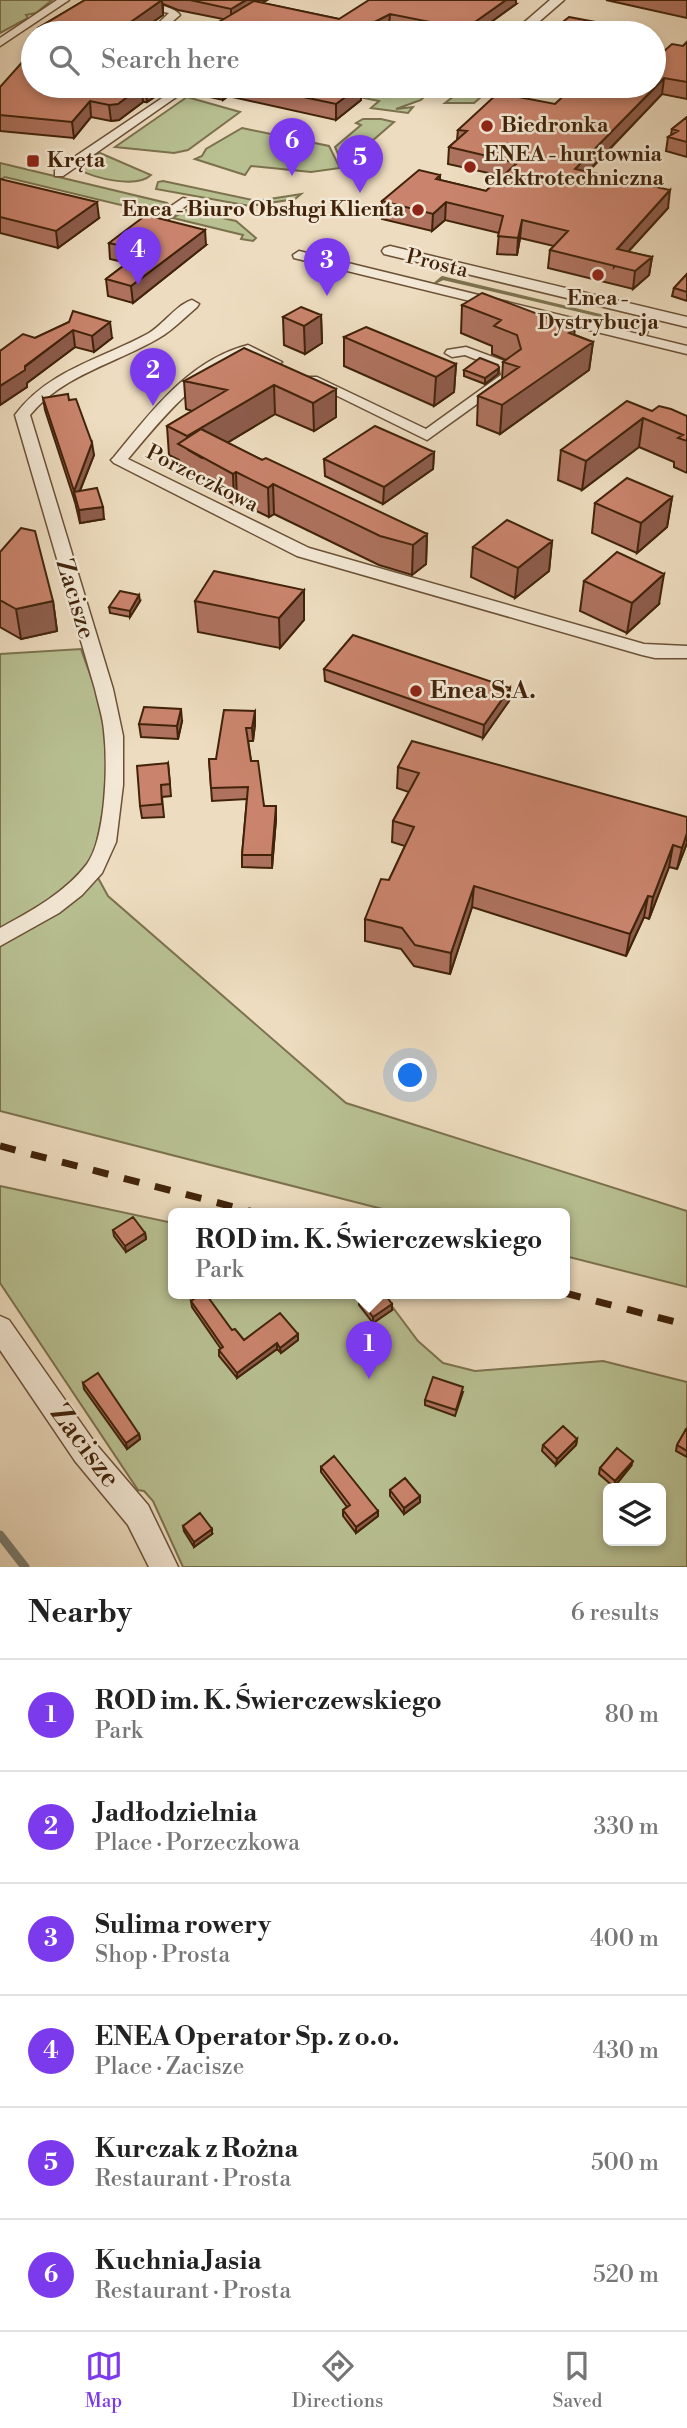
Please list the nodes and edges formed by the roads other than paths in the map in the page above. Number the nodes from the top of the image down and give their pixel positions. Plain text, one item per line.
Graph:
1 (64, 0) edge
2 (106, 0) edge
3 (558, 0) edge
4 (33, 21) edge
5 (169, 21) edge
6 (533, 21) edge
7 (21, 29) edge
8 (0, 43) edge
9 (169, 98) edge
10 (59, 173) dead end
11 (183, 202) dead end
12 (155, 223) edge
13 (390, 251) dead end
14 (299, 255) dead end
15 (192, 304) dead end
16 (687, 321) edge
17 (687, 349) edge
18 (452, 353) dead end
19 (420, 586) joint
20 (687, 652) edge
21 (0, 938) edge
22 (0, 1328) edge
23 (164, 1567) edge

1 - 4 street
2 - 5 street
3 - 6 street
7 - 8 street
9 - 10 street
11 - 12 street
13 - 16 street, Prosta
14 - 17 street, Prosta
15 - 21 street, Zacisze
18 - 19 street, Porzeczkowa
19 - 20 street
22 - 23 street, Zacisze

